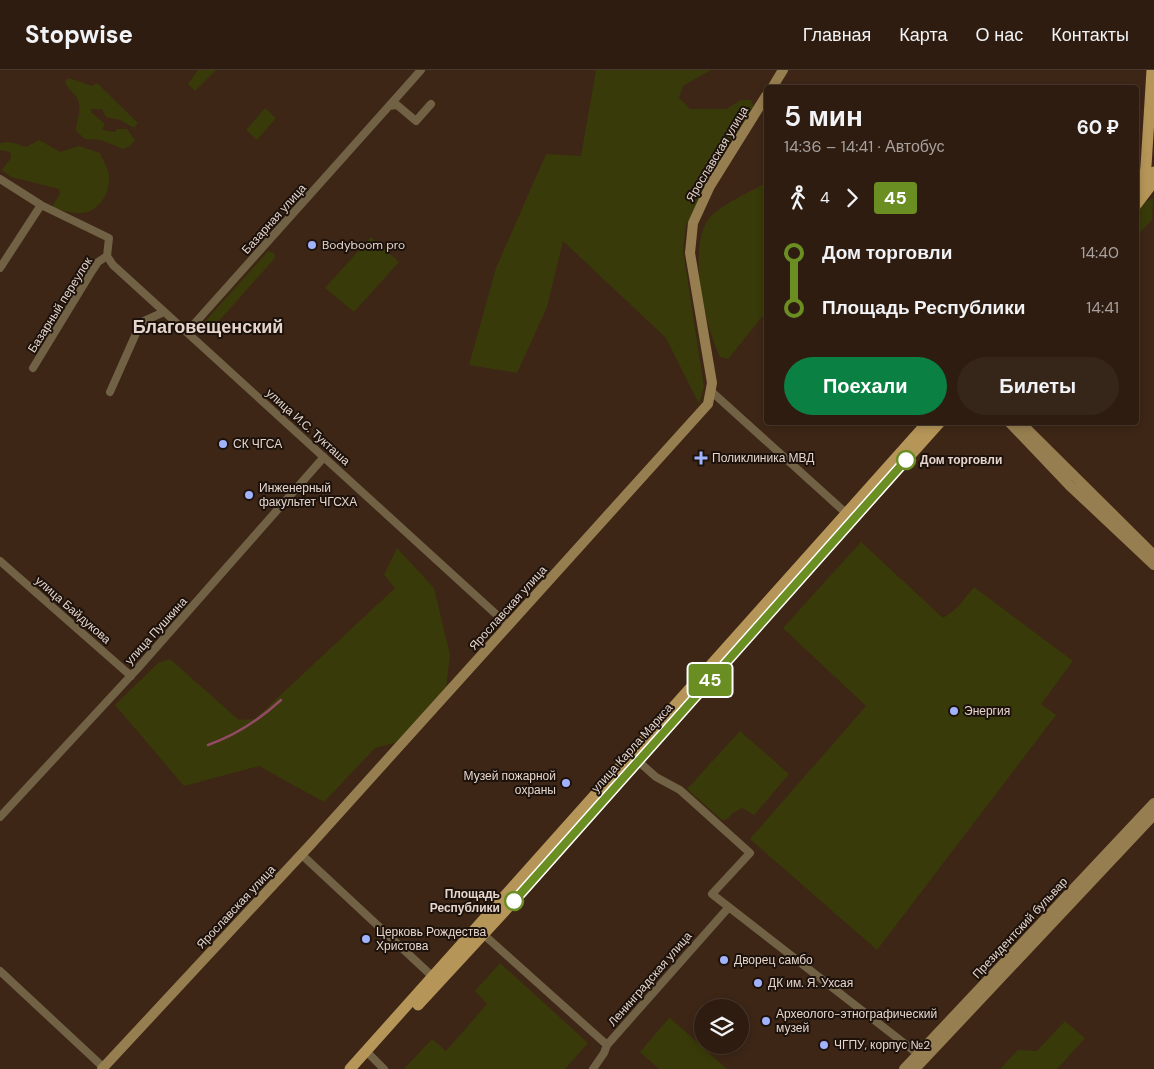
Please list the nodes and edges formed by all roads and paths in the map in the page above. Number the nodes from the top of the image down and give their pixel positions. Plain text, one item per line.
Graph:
1 (421, 70) edge
2 (783, 70) edge
3 (1152, 70) edge
4 (774, 85) edge
5 (764, 99) edge
6 (430, 104) dead end
7 (389, 106) junction
8 (1154, 172) edge
9 (0, 179) edge
10 (1145, 188) edge
11 (1139, 199) edge
12 (41, 205) junction
13 (107, 256) junction
14 (0, 268) edge
15 (164, 312) junction
16 (187, 332) junction
17 (33, 368) dead end
18 (110, 392) dead end
19 (712, 392) junction
20 (926, 425) edge
21 (937, 425) edge
22 (1011, 425) edge
23 (1023, 425) edge
24 (324, 457) junction
25 (850, 517) junction
26 (1154, 555) edge
27 (0, 562) edge
28 (1154, 565) edge
29 (509, 626) junction
30 (131, 676) junction
31 (635, 758) junction
32 (1154, 804) edge
33 (1154, 815) edge
34 (0, 817) edge
35 (301, 854) junction
36 (729, 906) junction
37 (483, 934) junction
38 (0, 971) edge
39 (433, 977) junction
40 (950, 1027) junction
41 (607, 1045) junction
42 (367, 1053) junction
43 (921, 1057) junction
44 (354, 1065) edge
45 (104, 1068) edge
46 (384, 1069) edge
47 (593, 1069) edge
48 (904, 1069) edge
49 (915, 1069) edge

1 - 7 street, Базарная улица
2 - 4 street
3 - 10 main road
5 - 19 street, Ярославская улица
6 - 7 street
7 - 16 street, Базарная улица
8 - 10 main road
9 - 12 street
10 - 11 main road
12 - 13 street
12 - 14 street
13 - 15 street, улица И.С. Тукташа
13 - 17 street, Базарный переулок
15 - 16 street, улица И.С. Тукташа
15 - 18 street
16 - 24 street, улица И.С. Тукташа
19 - 25 street
19 - 29 street, Ярославская улица
20 - 25 main road, улица Карла Маркса
21 - 25 main road, улица Карла Маркса
22 - 28 street
23 - 26 street
24 - 29 street, улица И.С. Тукташа
24 - 30 street, улица Пушкина
25 - 31 main road, улица Карла Маркса
27 - 30 street, улица Байдукова
29 - 35 street, Ярославская улица
30 - 34 street, улица Пушкина
31 - 36 street
31 - 37 main road, улица Карла Маркса
31 - 39 main road, улица Карла Маркса
32 - 40 street, Президентский бульвар
33 - 40 street, Президентский бульвар
35 - 39 street
35 - 45 street, Ярославская улица
36 - 41 street, Ленинградская улица
36 - 43 street
37 - 41 street
37 - 42 main road, улица Карла Маркса
38 - 45 street
39 - 42 main road, улица Карла Маркса
40 - 43 street, Президентский бульвар
41 - 47 street, Ленинградская улица
42 - 44 main road, улица Карла Маркса
42 - 46 street
43 - 48 street, Президентский бульвар
43 - 49 street, Президентский бульвар

